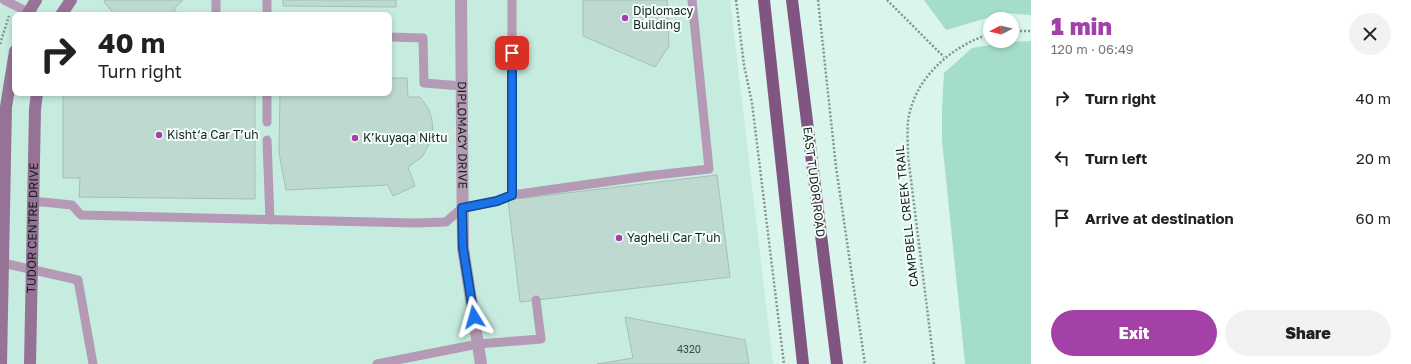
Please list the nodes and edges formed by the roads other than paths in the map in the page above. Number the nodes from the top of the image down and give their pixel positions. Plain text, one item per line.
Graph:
1 (4, 0) edge
2 (36, 0) edge
3 (71, 0) edge
4 (216, 0) edge
5 (267, 0) edge
6 (461, 0) edge
7 (512, 0) edge
8 (692, 0) edge
9 (764, 0) edge
10 (792, 0) edge
11 (26, 12) edge
12 (63, 12) edge
13 (216, 12) edge
14 (267, 12) edge
15 (392, 37) edge
16 (12, 70) edge
17 (462, 86) junction
18 (37, 96) edge
19 (267, 96) edge
20 (267, 122) dead end
21 (267, 140) dead end
22 (512, 195) junction
23 (33, 202) junction
24 (462, 208) junction
25 (270, 220) junction
26 (3, 263) junction
27 (32, 270) junction
28 (536, 300) dead end
29 (478, 344) junction
30 (428, 354) junction
31 (1, 364) edge
32 (30, 364) edge
33 (94, 364) edge
34 (377, 364) edge
35 (430, 364) edge
36 (481, 364) edge
37 (803, 364) edge
38 (837, 364) edge

1 - 11 lane
2 - 11 street
3 - 12 street
4 - 13 lane
5 - 14 lane
6 - 17 street, DIPLOMACY DRIVE
7 - 22 lane
8 - 22 lane
9 - 37 main road
10 - 38 main road, EAST TUDOR ROAD
15 - 17 lane
16 - 26 street
17 - 24 street, DIPLOMACY DRIVE
18 - 23 street, TUDOR CENTRE DRIVE
19 - 20 lane
21 - 25 lane
22 - 24 lane
23 - 25 lane
23 - 27 street, TUDOR CENTRE DRIVE
24 - 25 lane
24 - 29 street, DIPLOMACY DRIVE
26 - 27 lane
26 - 31 street
27 - 32 street, TUDOR CENTRE DRIVE
27 - 33 lane
28 - 29 lane
29 - 30 lane
29 - 36 street, DIPLOMACY DRIVE
30 - 34 lane
30 - 35 lane

